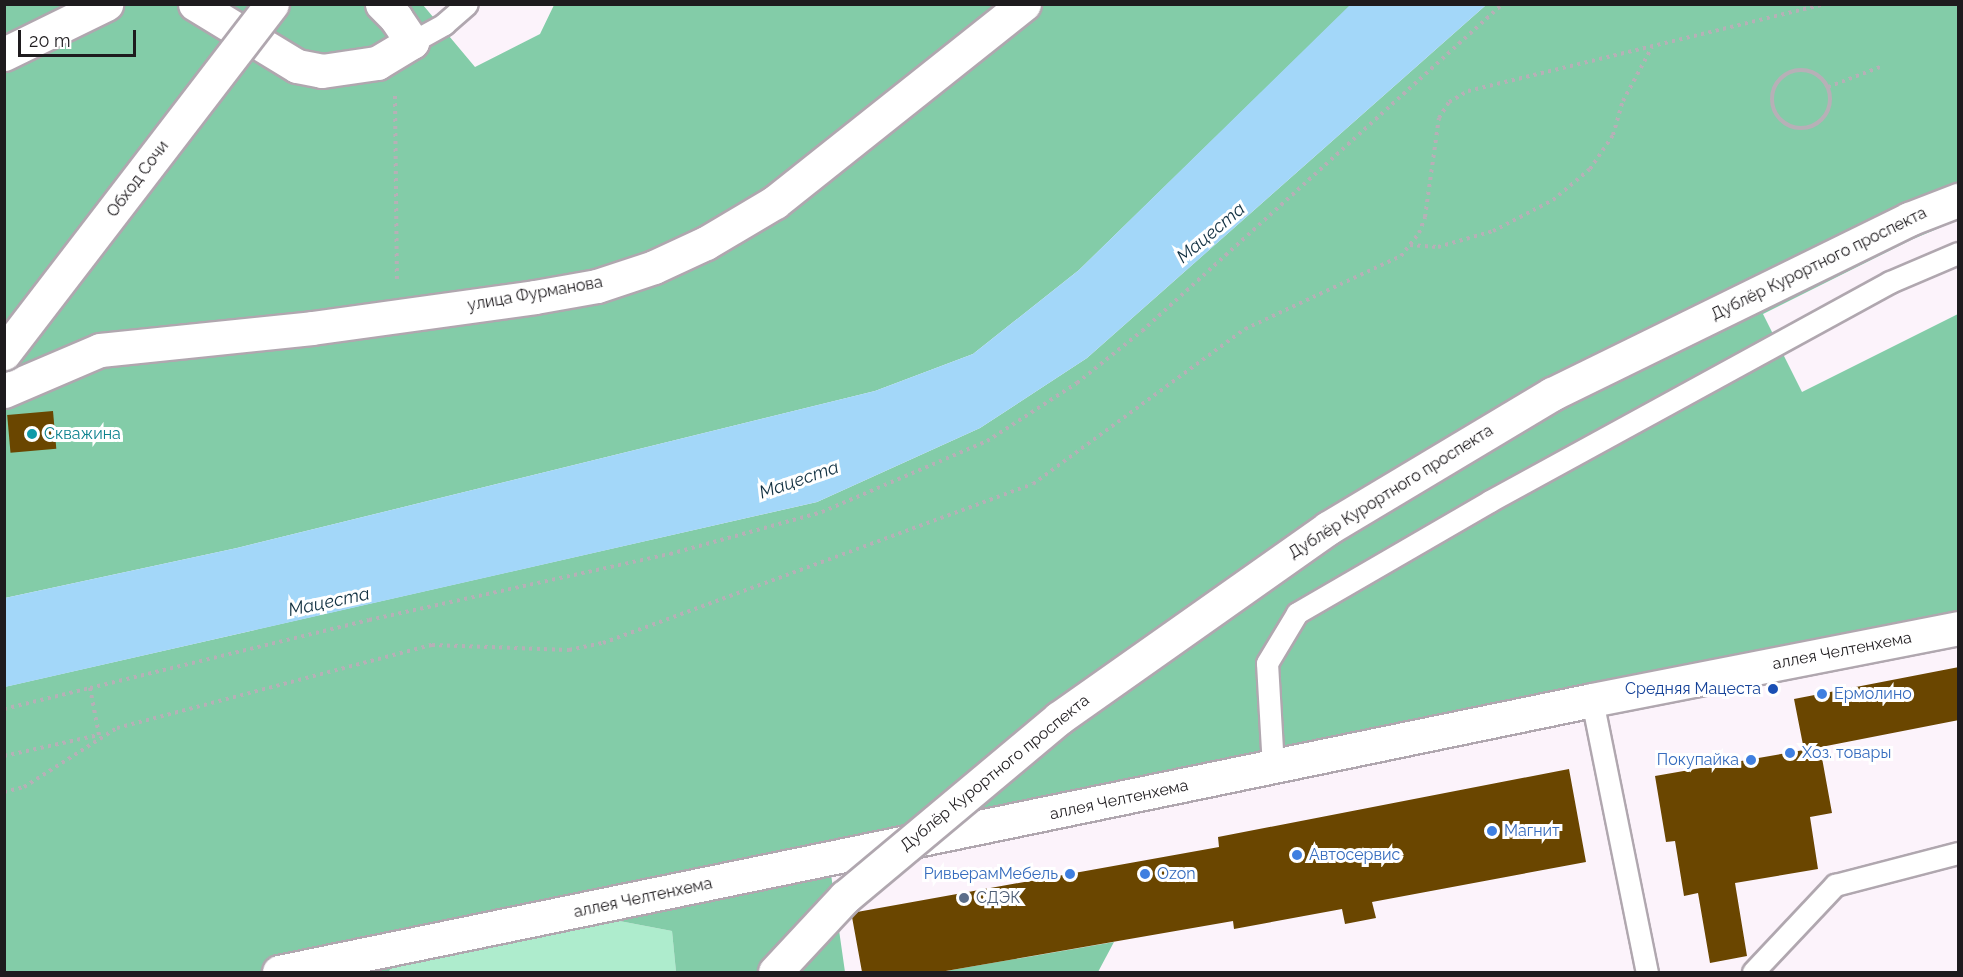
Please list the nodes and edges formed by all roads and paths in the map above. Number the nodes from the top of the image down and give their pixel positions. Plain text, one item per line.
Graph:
1 (106, 4) edge
2 (195, 4) edge
3 (272, 4) edge
4 (382, 4) edge
5 (467, 4) edge
6 (1024, 4) edge
7 (1502, 4) edge
8 (1825, 4) edge
9 (1652, 47) junction
10 (403, 48) junction
11 (4, 54) edge
12 (1883, 66) dead end
13 (1828, 87) junction
14 (1959, 200) edge
15 (1410, 245) junction
16 (1959, 253) edge
17 (398, 316) junction
18 (4, 353) edge
19 (4, 391) edge
20 (1959, 628) edge
21 (90, 688) junction
22 (1592, 700) junction
23 (4, 709) edge
24 (4, 756) edge
25 (1273, 767) junction
26 (4, 792) edge
27 (1959, 853) edge
28 (279, 972) edge
29 (775, 972) edge
30 (1647, 972) edge
31 (1754, 972) edge

1 - 11 main road
2 - 10 main road
3 - 18 main road, Обход Сочи, bridge
4 - 10 main road
5 - 10 lane
6 - 17 main road, улица Фурманова
7 - 21 path
8 - 9 path
9 - 15 path
9 - 15 path
10 - 17 path
12 - 13 path
13 - 13 path
14 - 29 main road, Дублёр Курортного проспекта, bridge
15 - 26 path
16 - 25 lane
17 - 19 main road, улица Фурманова
20 - 22 main road, аллея Челтенхема
21 - 23 path
21 - 24 path
22 - 25 main road, аллея Челтенхема
22 - 30 lane
25 - 28 main road, аллея Челтенхема
27 - 31 lane

